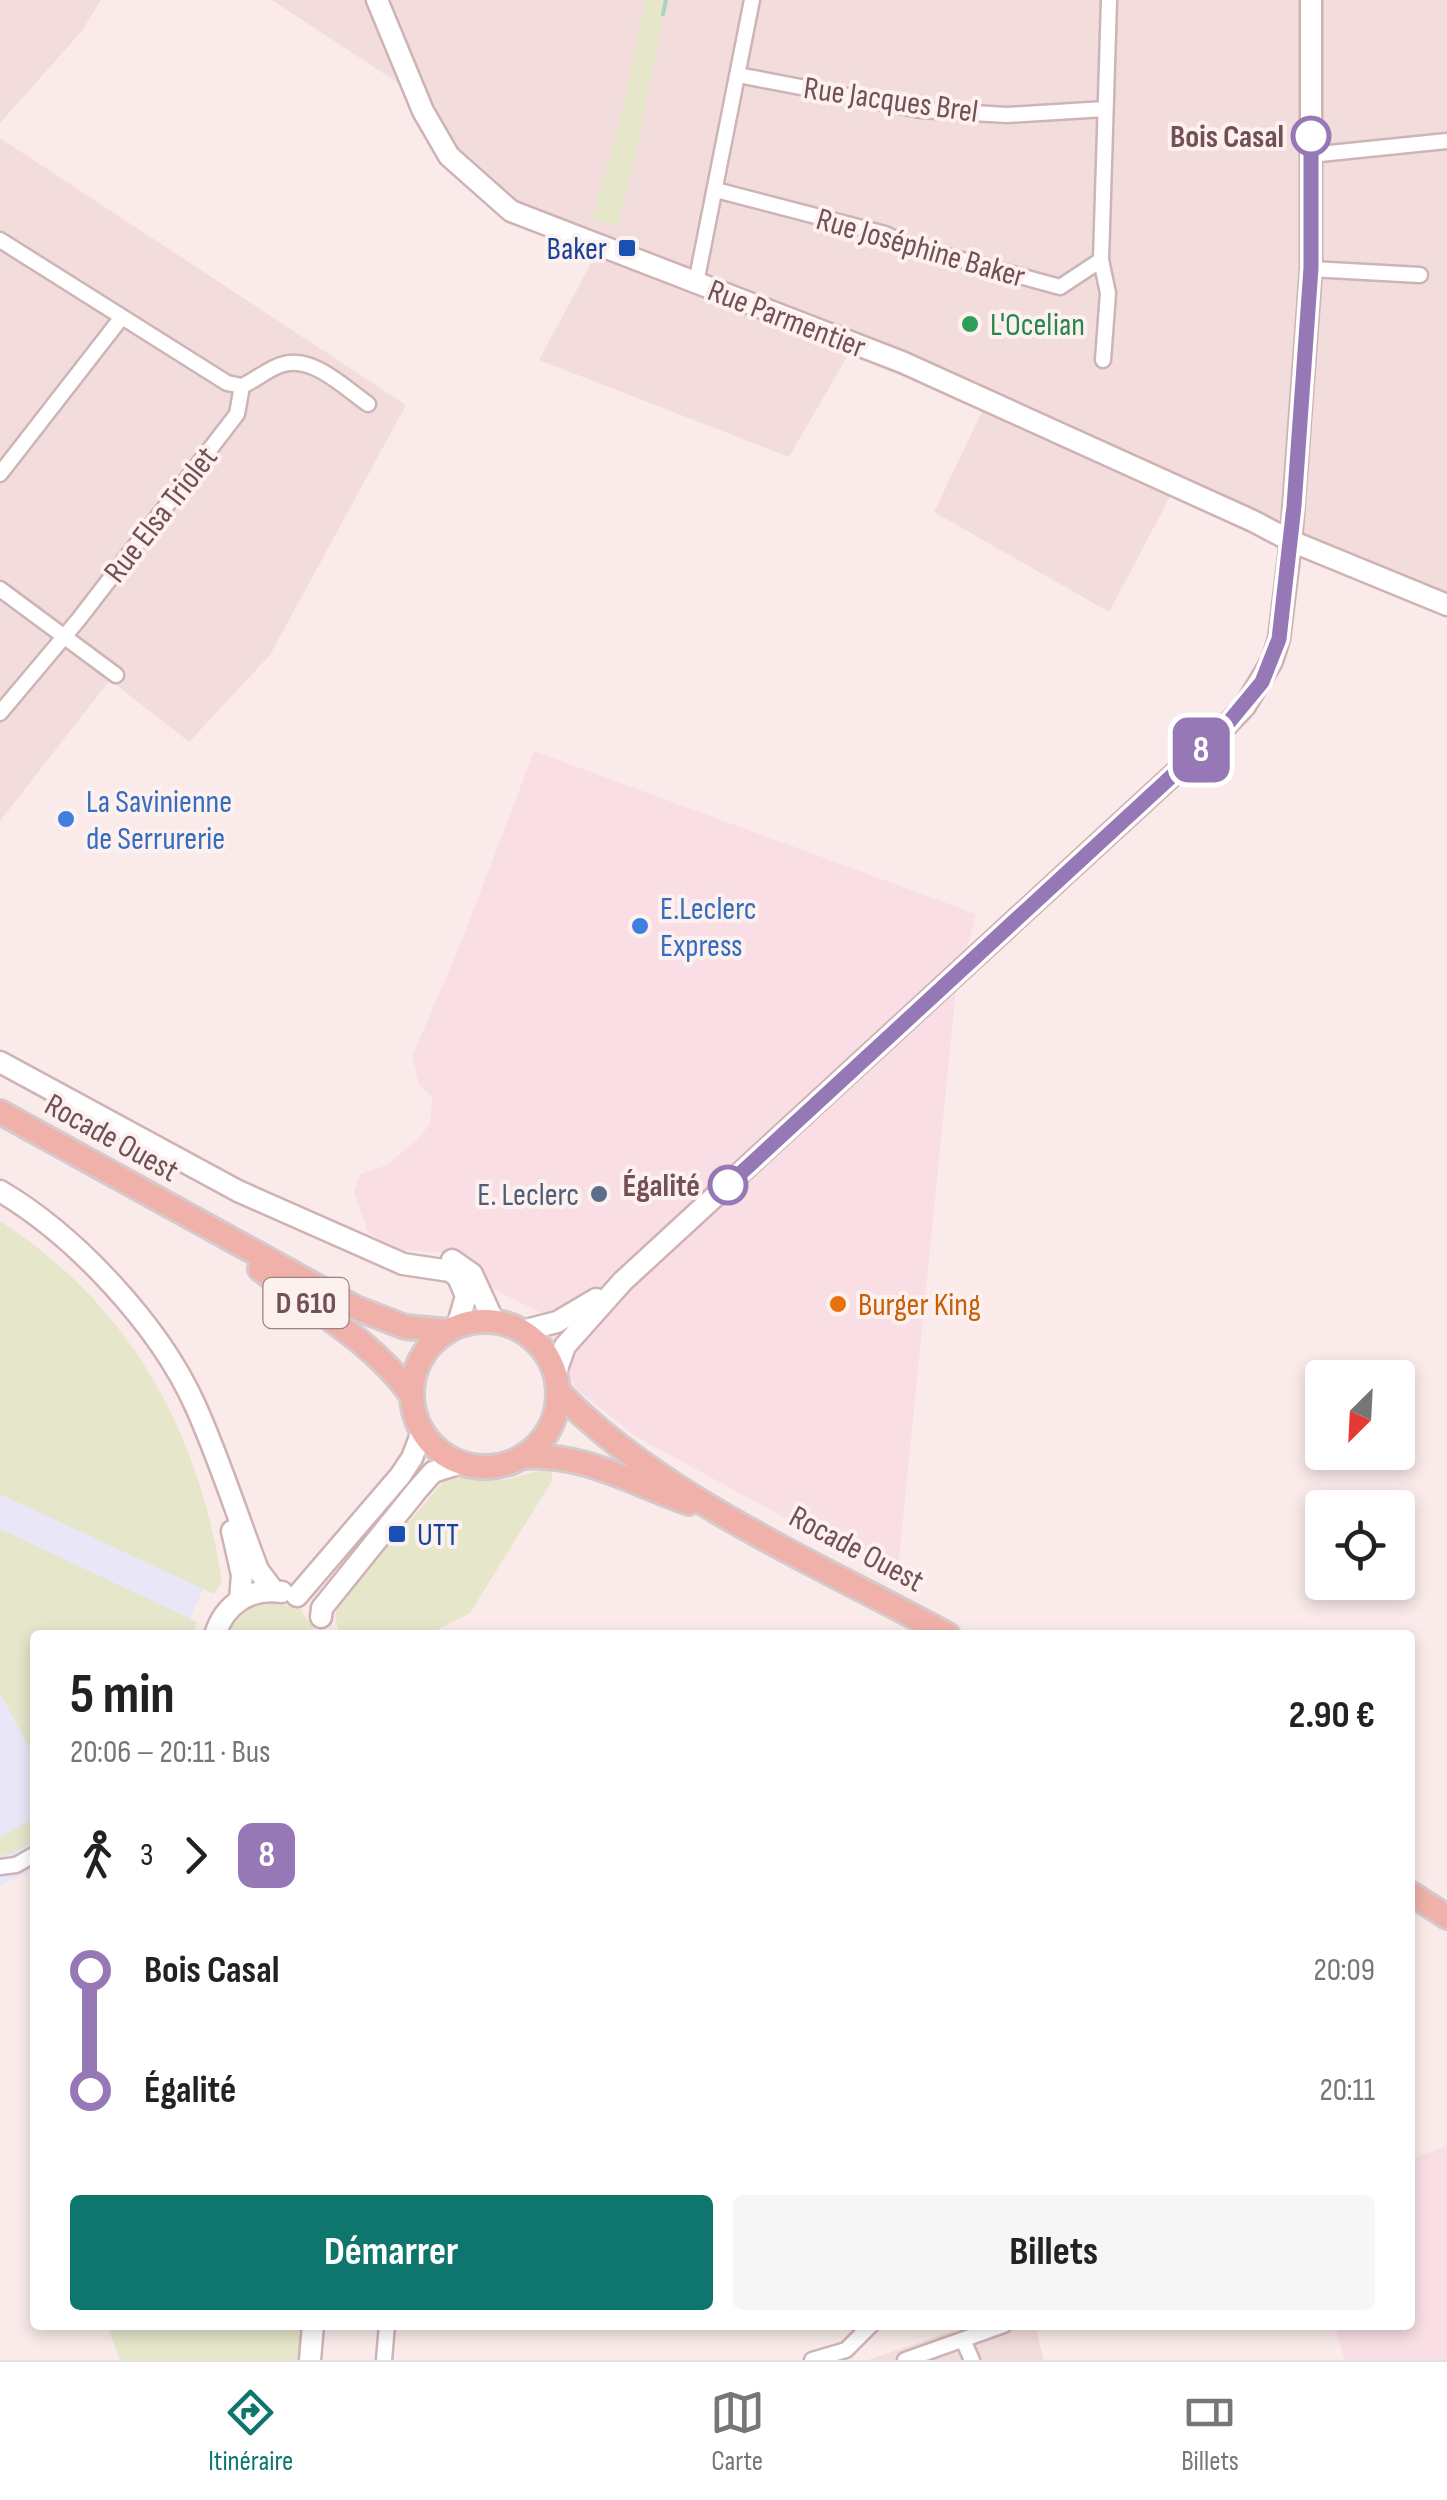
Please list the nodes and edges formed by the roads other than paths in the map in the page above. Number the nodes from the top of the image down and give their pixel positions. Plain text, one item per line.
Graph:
1 (377, 0) edge
2 (752, 0) edge
3 (1109, 0) edge
4 (1312, 0) edge
5 (738, 75) junction
6 (1105, 109) junction
7 (1447, 142) edge
8 (1310, 155) junction
9 (716, 190) junction
10 (0, 240) edge
11 (1101, 260) junction
12 (1311, 268) junction
13 (1420, 276) dead end
14 (696, 283) junction
15 (122, 317) junction
16 (1103, 360) dead end
17 (242, 386) junction
18 (368, 404) dead end
19 (0, 474) edge
20 (1291, 541) junction
21 (0, 589) edge
22 (1447, 606) edge
23 (64, 636) junction
24 (116, 675) dead end
25 (0, 712) edge
26 (0, 1062) edge
27 (0, 1112) edge
28 (0, 1191) edge
29 (193, 1219) junction
30 (386, 1256) junction
31 (623, 1281) junction
32 (494, 1322) junction
33 (452, 1329) junction
34 (522, 1332) junction
35 (556, 1383) junction
36 (412, 1396) junction
37 (422, 1432) junction
38 (213, 1452) junction
39 (522, 1456) junction
40 (461, 1463) junction
41 (734, 1520) junction
42 (274, 1590) junction
43 (296, 1596) junction
44 (240, 1600) junction
45 (324, 1626) edge
46 (218, 1630) edge
47 (939, 1630) edge
48 (30, 1857) edge
49 (0, 1867) edge
50 (1415, 1896) edge
51 (1447, 1917) edge
52 (313, 2330) edge
53 (387, 2330) edge
54 (866, 2330) edge
55 (990, 2330) edge
56 (963, 2340) junction
57 (310, 2360) edge
58 (384, 2360) edge
59 (812, 2360) edge
60 (905, 2360) edge
61 (972, 2360) edge

1 - 14 street, Rue Parmentier
2 - 5 street
3 - 6 street
4 - 8 street
5 - 6 street, Rue Jacques Brel
5 - 9 street
6 - 11 street
7 - 8 street
8 - 12 street
9 - 11 street, Rue Joséphine Baker
9 - 14 street
10 - 15 street
11 - 16 street
12 - 13 street
12 - 20 street
14 - 20 street, Rue Parmentier
15 - 17 street
15 - 19 street
17 - 18 street
17 - 23 street, Rue Elsa Triolet
20 - 22 street, Rue Parmentier
20 - 31 street
21 - 23 street
23 - 24 street
23 - 25 street, Rue Elsa Triolet
26 - 30 street
27 - 29 main road, Rocade Ouest / D 610
28 - 38 street
29 - 33 main road, Rocade Ouest / D 610
29 - 36 main road, Rocade Ouest / D 610
30 - 32 street
30 - 33 street
31 - 34 street
31 - 35 street
32 - 33 main road
32 - 34 main road
33 - 36 main road
34 - 35 main road
35 - 39 main road
35 - 41 main road, Rocade Ouest
36 - 37 main road
37 - 40 main road
37 - 43 street
38 - 42 street
38 - 44 street
39 - 40 main road
39 - 41 main road, Rocade Ouest
40 - 45 street
41 - 47 main road, Rocade Ouest
42 - 43 street
42 - 44 street
43 - 45 street
44 - 46 street
48 - 49 street
50 - 51 main road
52 - 57 street
53 - 58 street
54 - 59 street
55 - 56 street
56 - 60 street
56 - 61 street

